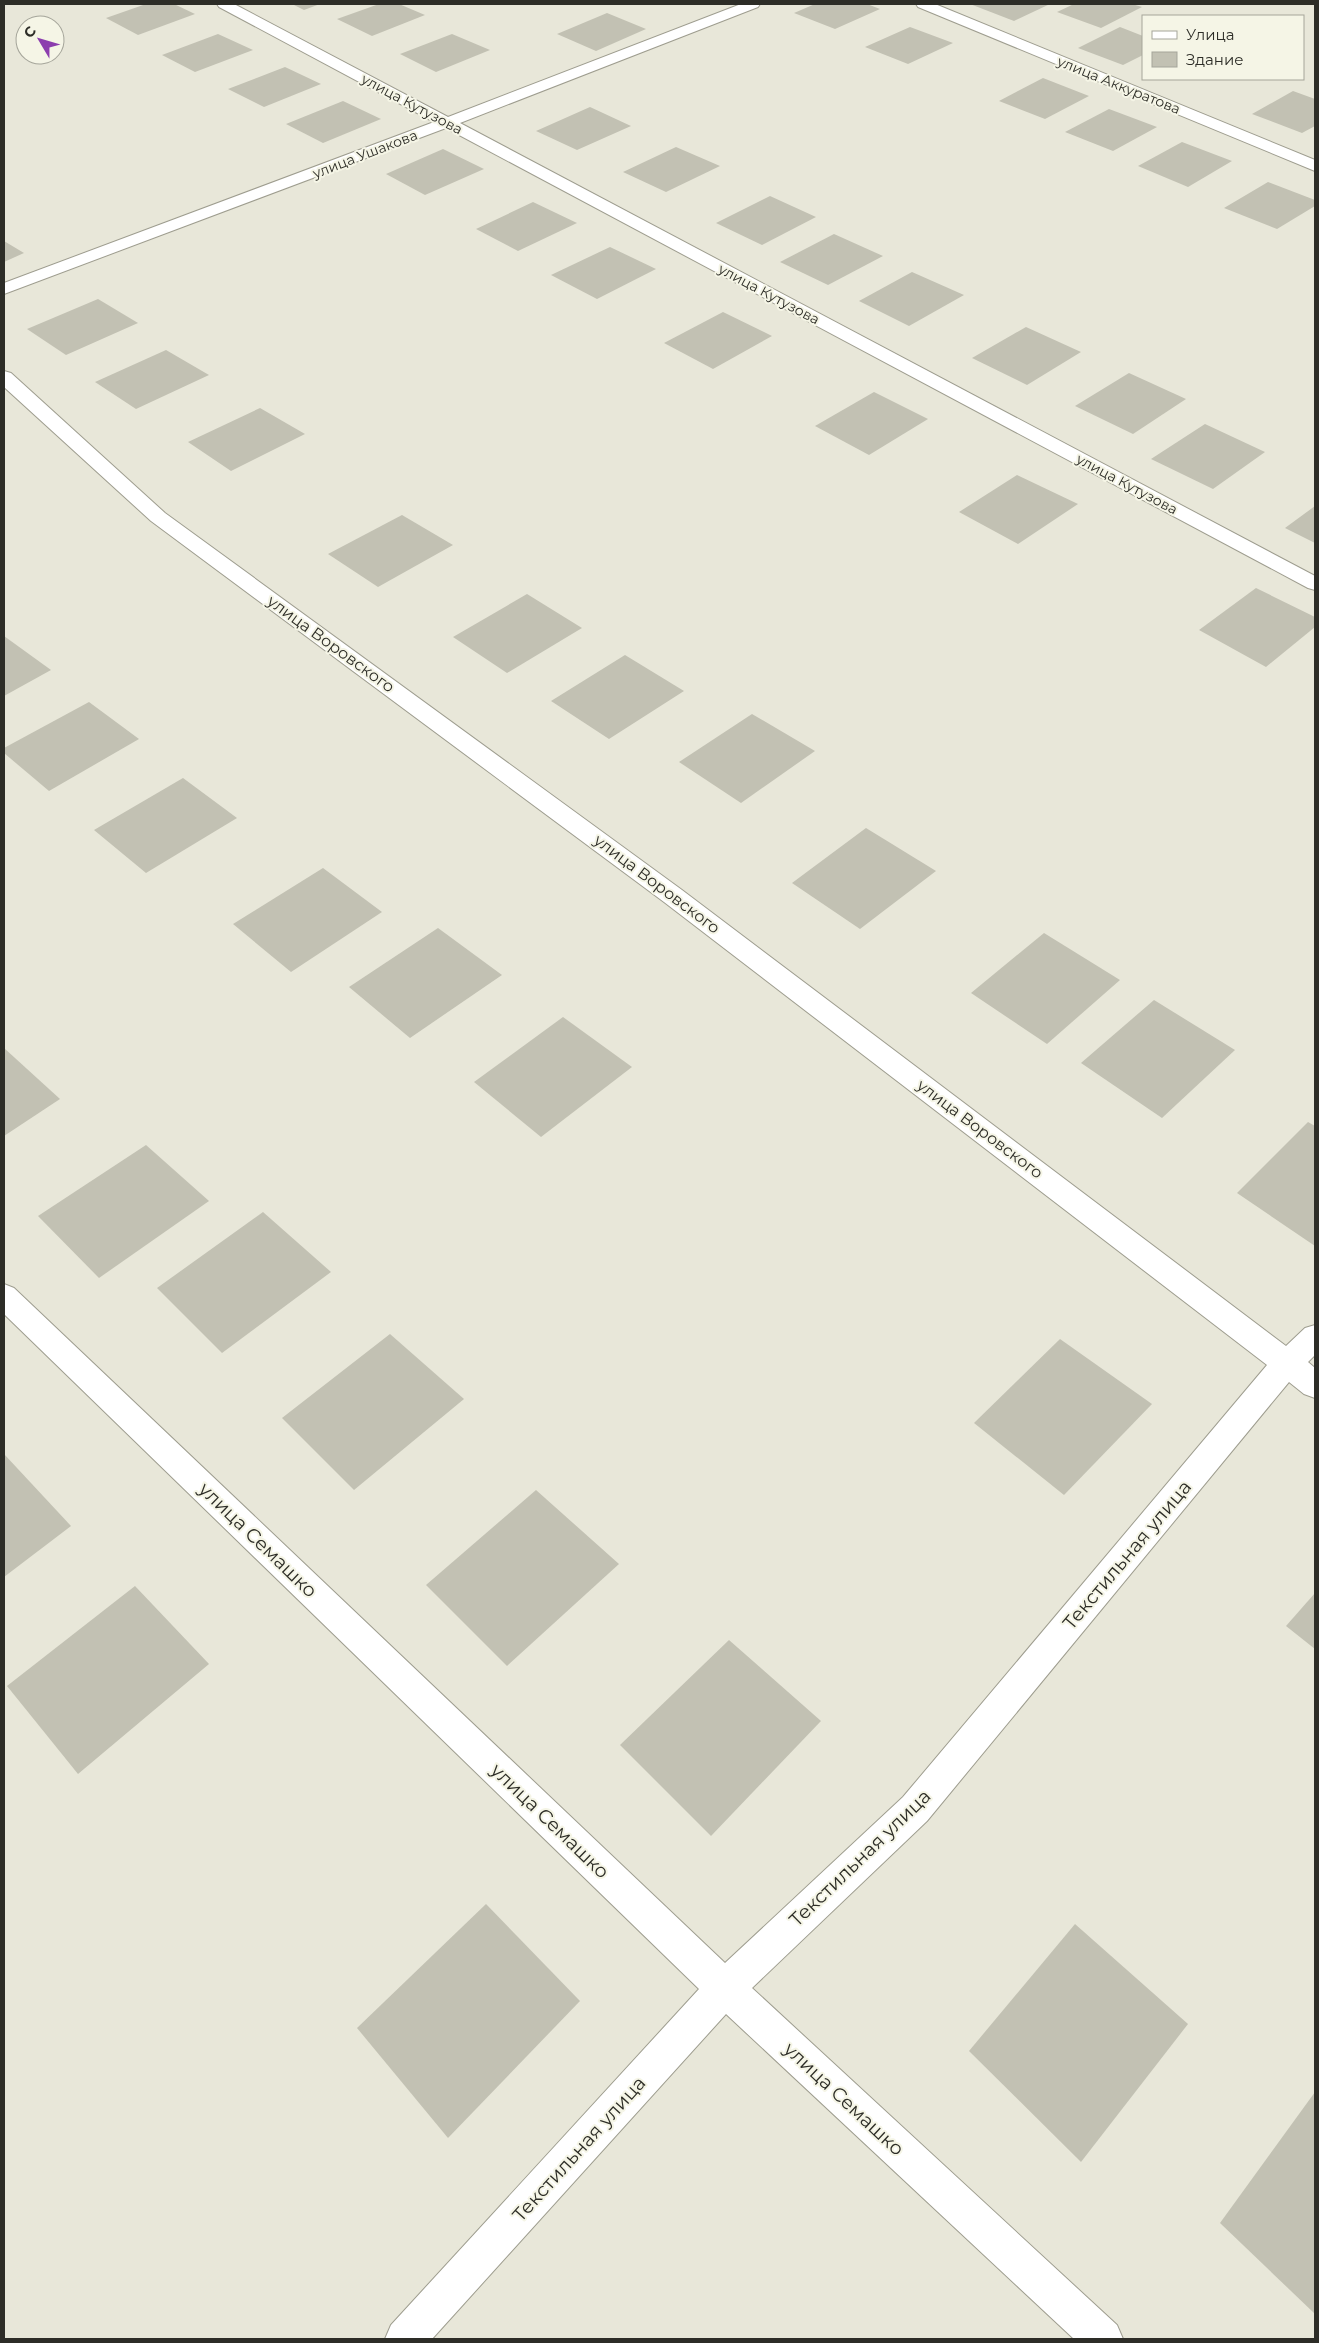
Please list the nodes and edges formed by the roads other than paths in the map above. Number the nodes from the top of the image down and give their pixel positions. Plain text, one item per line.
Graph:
1 (224, 4) edge
2 (753, 4) edge
3 (923, 4) edge
4 (446, 123) junction
5 (1315, 166) edge
6 (4, 289) edge
7 (4, 377) edge
8 (1315, 584) edge
9 (4, 1296) edge
10 (1315, 1337) edge
11 (1286, 1364) junction
12 (1315, 1385) edge
13 (725, 1988) junction
14 (405, 2339) edge
15 (1103, 2339) edge

1 - 4 street, улица Кутузова
2 - 4 street, улица Ушакова
3 - 5 street, улица Аккуратова
4 - 6 street, улица Ушакова
4 - 8 street, улица Кутузова
7 - 11 street, улица Воровского
9 - 13 street, улица Семашко
10 - 11 street, Текстильная улица
11 - 12 street, улица Воровского
11 - 13 street, Текстильная улица
13 - 14 street, Текстильная улица
13 - 15 street, улица Семашко

